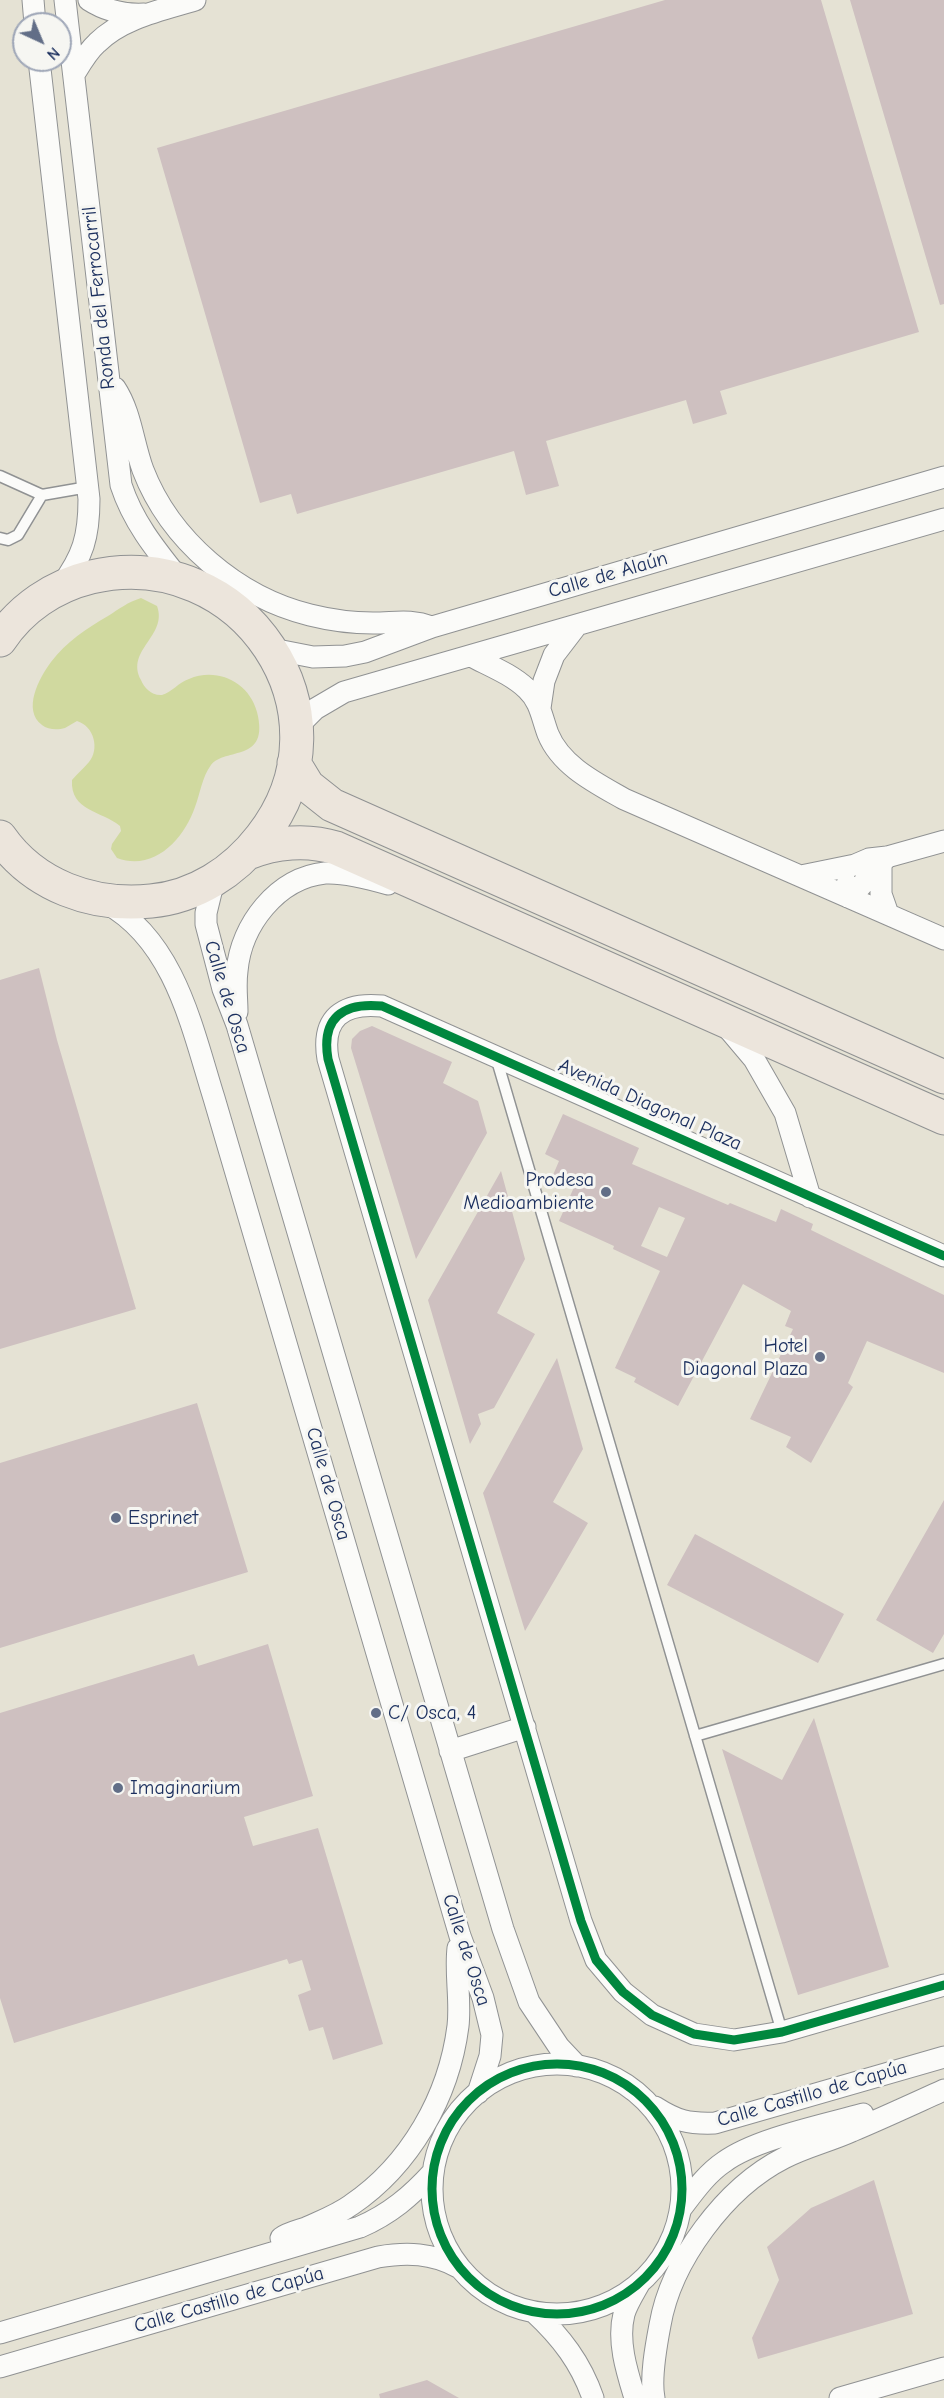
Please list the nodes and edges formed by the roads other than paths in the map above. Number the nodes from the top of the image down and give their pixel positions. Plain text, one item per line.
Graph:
1 (65, 0) edge
2 (89, 0) edge
3 (195, 0) edge
4 (147, 14) junction
5 (40, 72) edge
6 (75, 73) junction
7 (108, 378) junction
8 (0, 476) edge
9 (944, 477) edge
10 (88, 487) junction
11 (42, 495) junction
12 (944, 519) edge
13 (0, 538) edge
14 (180, 580) junction
15 (59, 589) junction
16 (6, 625) edge
17 (577, 625) junction
18 (432, 627) junction
19 (272, 649) junction
20 (471, 656) junction
21 (540, 708) junction
22 (296, 728) junction
23 (294, 763) junction
24 (944, 841) edge
25 (3, 843) edge
26 (248, 853) junction
27 (884, 861) junction
28 (855, 866) junction
29 (801, 876) junction
30 (214, 880) junction
31 (848, 897) junction
32 (103, 901) junction
33 (468, 908) junction
34 (888, 914) junction
35 (944, 939) edge
36 (720, 1019) junction
37 (237, 1025) junction
38 (495, 1056) junction
39 (944, 1077) edge
40 (944, 1118) edge
41 (810, 1197) junction
42 (944, 1256) edge
43 (944, 1664) edge
44 (525, 1727) junction
45 (695, 1737) junction
46 (450, 1751) junction
47 (460, 1936) junction
48 (944, 1985) edge
49 (782, 2032) junction
50 (944, 2057) edge
51 (577, 2066) junction
52 (944, 2090) edge
53 (477, 2093) junction
54 (649, 2103) junction
55 (433, 2172) junction
56 (681, 2210) junction
57 (263, 2256) junction
58 (458, 2267) junction
59 (639, 2284) junction
60 (534, 2312) junction
61 (0, 2333) edge
62 (0, 2367) edge
63 (944, 2368) edge
64 (593, 2398) edge
65 (635, 2398) edge
66 (654, 2398) edge
67 (840, 2398) edge

1 - 6 street, Ronda del Ferrocarril
2 - 4 street
3 - 4 street
4 - 6 street
5 - 10 street, Ronda del Ferrocarril
6 - 7 street, Ronda del Ferrocarril
7 - 14 street, Ronda del Ferrocarril
7 - 18 street
8 - 11 lane
9 - 18 street, Calle de Alaún
10 - 11 lane
10 - 15 street, Ronda del Ferrocarril
11 - 13 lane
12 - 17 street, Calle de Alaún
14 - 15 main road
14 - 19 main road
15 - 16 main road
17 - 20 street, Calle de Alaún
17 - 21 street
18 - 19 street, Calle de Alaún
19 - 22 main road
20 - 21 street
20 - 22 street, Calle de Alaún
21 - 29 street
22 - 23 main road
23 - 26 main road
23 - 39 main road
24 - 27 street
25 - 32 main road
26 - 30 main road
26 - 33 main road
27 - 28 street
27 - 31 street
27 - 34 street
28 - 29 street
28 - 31 street
29 - 31 street
30 - 32 main road
30 - 37 street, Calle de Osca
31 - 34 street
32 - 47 street, Calle de Osca
33 - 36 main road
33 - 37 street
34 - 35 street
36 - 40 main road
36 - 41 street
37 - 46 street, Calle de Osca
38 - 41 street, Avenida Diagonal Plaza
38 - 44 street, Avenida Diagonal Plaza
38 - 45 lane
41 - 42 street, Avenida Diagonal Plaza
43 - 45 lane
44 - 46 street
44 - 49 street
45 - 49 lane
46 - 51 street, Calle de Osca
47 - 53 street, Calle de Osca
47 - 57 street
48 - 49 street
50 - 54 street, Calle Castillo de Capúa
51 - 53 street
51 - 54 street
52 - 56 street, Calle Castillo de Capúa
52 - 66 street
53 - 55 street
54 - 56 street
55 - 57 street, Calle Castillo de Capúa
55 - 58 street
56 - 59 street
57 - 61 street, Calle Castillo de Capúa
58 - 60 street
58 - 62 street, Calle Castillo de Capúa
59 - 60 street
59 - 65 street
60 - 64 street
63 - 67 street

